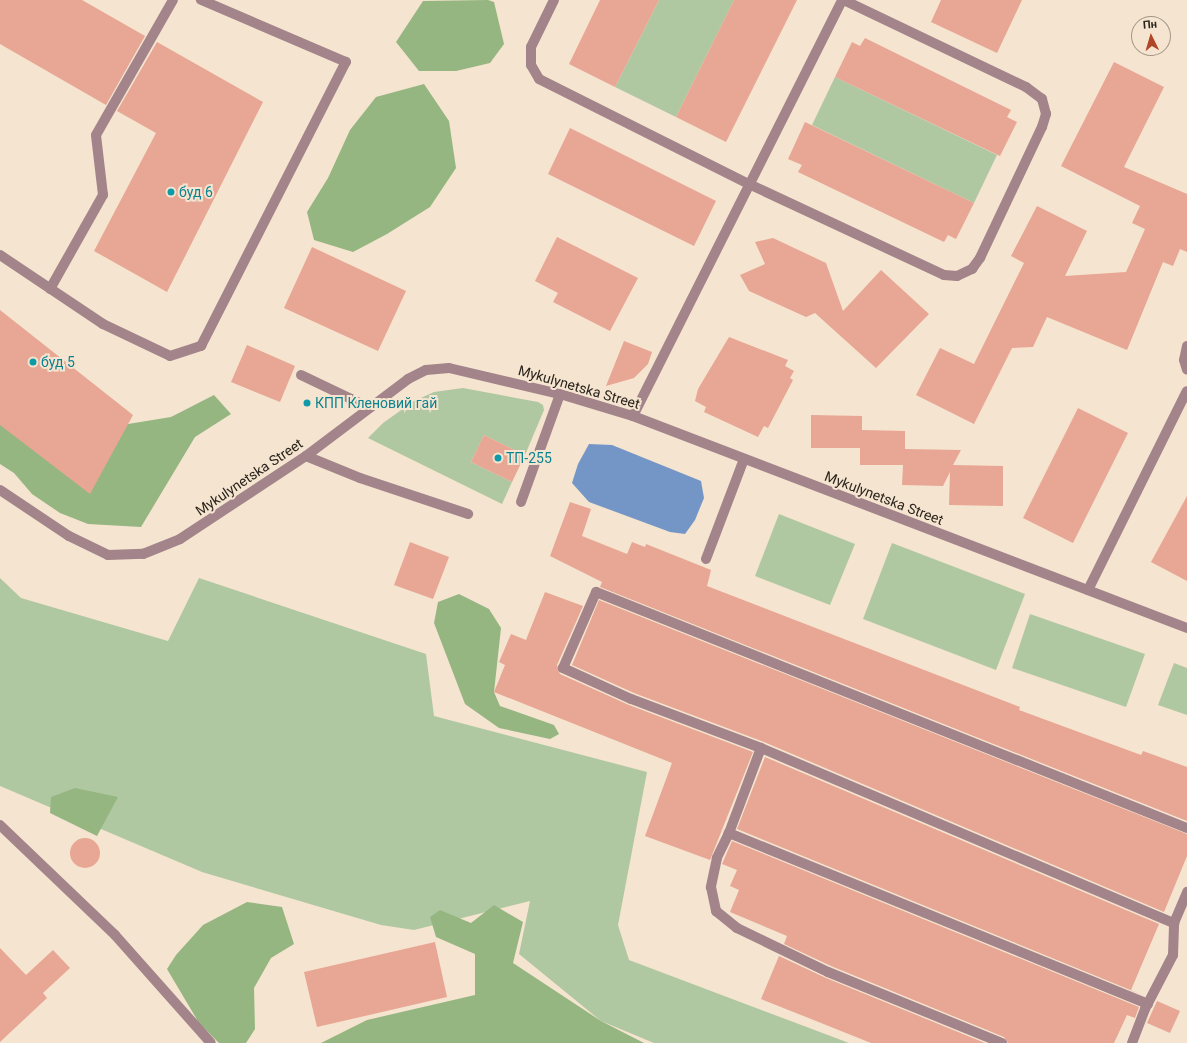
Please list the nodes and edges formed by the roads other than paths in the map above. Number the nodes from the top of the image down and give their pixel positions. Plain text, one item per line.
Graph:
1 (173, 0) edge
2 (201, 0) edge
3 (554, 0) edge
4 (843, 0) edge
5 (750, 185) junction
6 (0, 255) edge
7 (50, 289) junction
8 (1187, 346) edge
9 (1187, 370) edge
10 (301, 375) dead end
11 (1187, 391) edge
12 (560, 394) junction
13 (370, 408) junction
14 (633, 416) junction
15 (306, 456) junction
16 (744, 459) junction
17 (0, 490) edge
18 (522, 502) dead end
19 (468, 514) dead end
20 (706, 559) dead end
21 (1088, 590) junction
22 (1187, 628) edge
23 (762, 748) junction
24 (0, 825) edge
25 (1187, 828) edge
26 (729, 833) junction
27 (1187, 892) edge
28 (1174, 923) junction
29 (1148, 1004) junction
30 (211, 1043) edge
31 (1002, 1043) edge
32 (1132, 1043) edge

1 - 7 street
2 - 7 street
3 - 5 street
4 - 5 street
4 - 5 street
5 - 14 street
6 - 7 street
8 - 9 street
10 - 13 street
11 - 21 street
12 - 13 street, Mykulynetska Street
12 - 14 street, Mykulynetska Street
12 - 18 street
13 - 15 street, Mykulynetska Street
14 - 16 street, Mykulynetska Street
15 - 17 street, Mykulynetska Street
15 - 19 street
16 - 20 street
16 - 21 street, Mykulynetska Street
21 - 22 street, Mykulynetska Street
23 - 25 street
23 - 26 street
23 - 28 street
24 - 30 street
26 - 29 street
26 - 31 street
27 - 28 street
28 - 29 street
29 - 32 street

